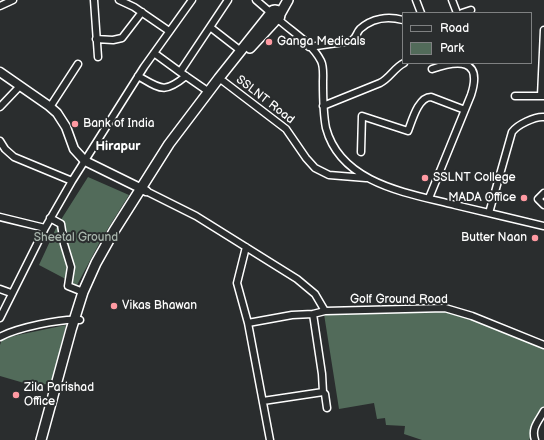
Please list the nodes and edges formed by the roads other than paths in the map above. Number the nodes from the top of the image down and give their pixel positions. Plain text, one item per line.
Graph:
1 (94, 0) edge
2 (118, 0) edge
3 (192, 0) edge
4 (228, 0) edge
5 (256, 0) edge
6 (282, 0) edge
7 (288, 0) edge
8 (416, 0) edge
9 (452, 0) edge
10 (9, 1) edge
11 (0, 6) edge
12 (471, 10) dead end
13 (142, 12) junction
14 (421, 12) edge
15 (457, 12) edge
16 (465, 12) edge
17 (274, 15) junction
18 (402, 20) edge
19 (210, 27) junction
20 (544, 30) edge
21 (169, 32) junction
22 (96, 39) junction
23 (309, 47) junction
24 (543, 50) edge
25 (241, 51) junction
26 (154, 53) junction
27 (98, 57) dead end
28 (78, 64) dead end
29 (402, 64) edge
30 (448, 64) edge
31 (471, 65) edge
32 (432, 69) dead end
33 (543, 71) edge
34 (0, 72) edge
35 (183, 74) junction
36 (138, 76) junction
37 (221, 80) junction
38 (20, 86) junction
39 (208, 92) junction
40 (515, 96) dead end
41 (542, 96) edge
42 (323, 106) junction
43 (0, 107) edge
44 (50, 107) junction
45 (465, 110) junction
46 (544, 117) edge
47 (0, 141) edge
48 (361, 152) dead end
49 (85, 161) junction
50 (370, 178) junction
51 (72, 181) junction
52 (144, 190) junction
53 (544, 193) edge
54 (429, 198) junction
55 (544, 205) edge
56 (489, 213) junction
57 (0, 217) edge
58 (50, 218) junction
59 (544, 226) edge
60 (45, 228) junction
61 (246, 247) junction
62 (0, 289) edge
63 (83, 292) junction
64 (11, 293) junction
65 (324, 311) junction
66 (313, 314) junction
67 (0, 318) edge
68 (77, 320) junction
69 (248, 323) junction
70 (0, 337) edge
71 (544, 345) edge
72 (323, 392) junction
73 (263, 401) junction
74 (327, 408) dead end
75 (544, 411) edge
76 (41, 440) edge
77 (48, 440) edge
78 (270, 440) edge
79 (535, 440) edge

1 - 22 street
2 - 13 street
3 - 21 street
4 - 19 street
5 - 17 street
6 - 17 highway
7 - 17 highway
8 - 14 street
9 - 15 street
10 - 11 street
12 - 16 street
13 - 21 street
13 - 22 street
17 - 23 street
17 - 25 highway
17 - 37 highway
18 - 23 street
19 - 25 street
19 - 35 street
20 - 24 street
21 - 26 street
22 - 27 street
23 - 42 street
24 - 33 street
25 - 37 highway
26 - 35 street
26 - 36 street
28 - 44 street
29 - 42 street
30 - 32 street
31 - 45 street
33 - 41 street
34 - 38 main road
35 - 36 street
35 - 39 street
36 - 49 street
37 - 39 highway
37 - 50 street, SSLNT Road
37 - 52 highway
38 - 43 street
38 - 44 main road
39 - 52 highway
40 - 41 street
42 - 50 street
44 - 49 main road
45 - 48 street
45 - 54 street
46 - 56 street
47 - 51 street
49 - 51 street
49 - 52 main road
50 - 54 street
51 - 58 street
52 - 61 street
52 - 63 highway
52 - 68 highway
53 - 55 street
54 - 56 street
56 - 59 street
57 - 60 street
58 - 60 street
58 - 63 street
60 - 64 street
61 - 65 street
61 - 69 street
62 - 64 street
63 - 68 highway
64 - 67 street
65 - 66 street, Golf Ground Road
65 - 71 street, Golf Ground Road
66 - 69 street, Golf Ground Road
66 - 72 street
68 - 70 street
68 - 76 highway
68 - 77 highway
69 - 73 street
72 - 73 street
72 - 74 street
73 - 78 street
75 - 79 street

